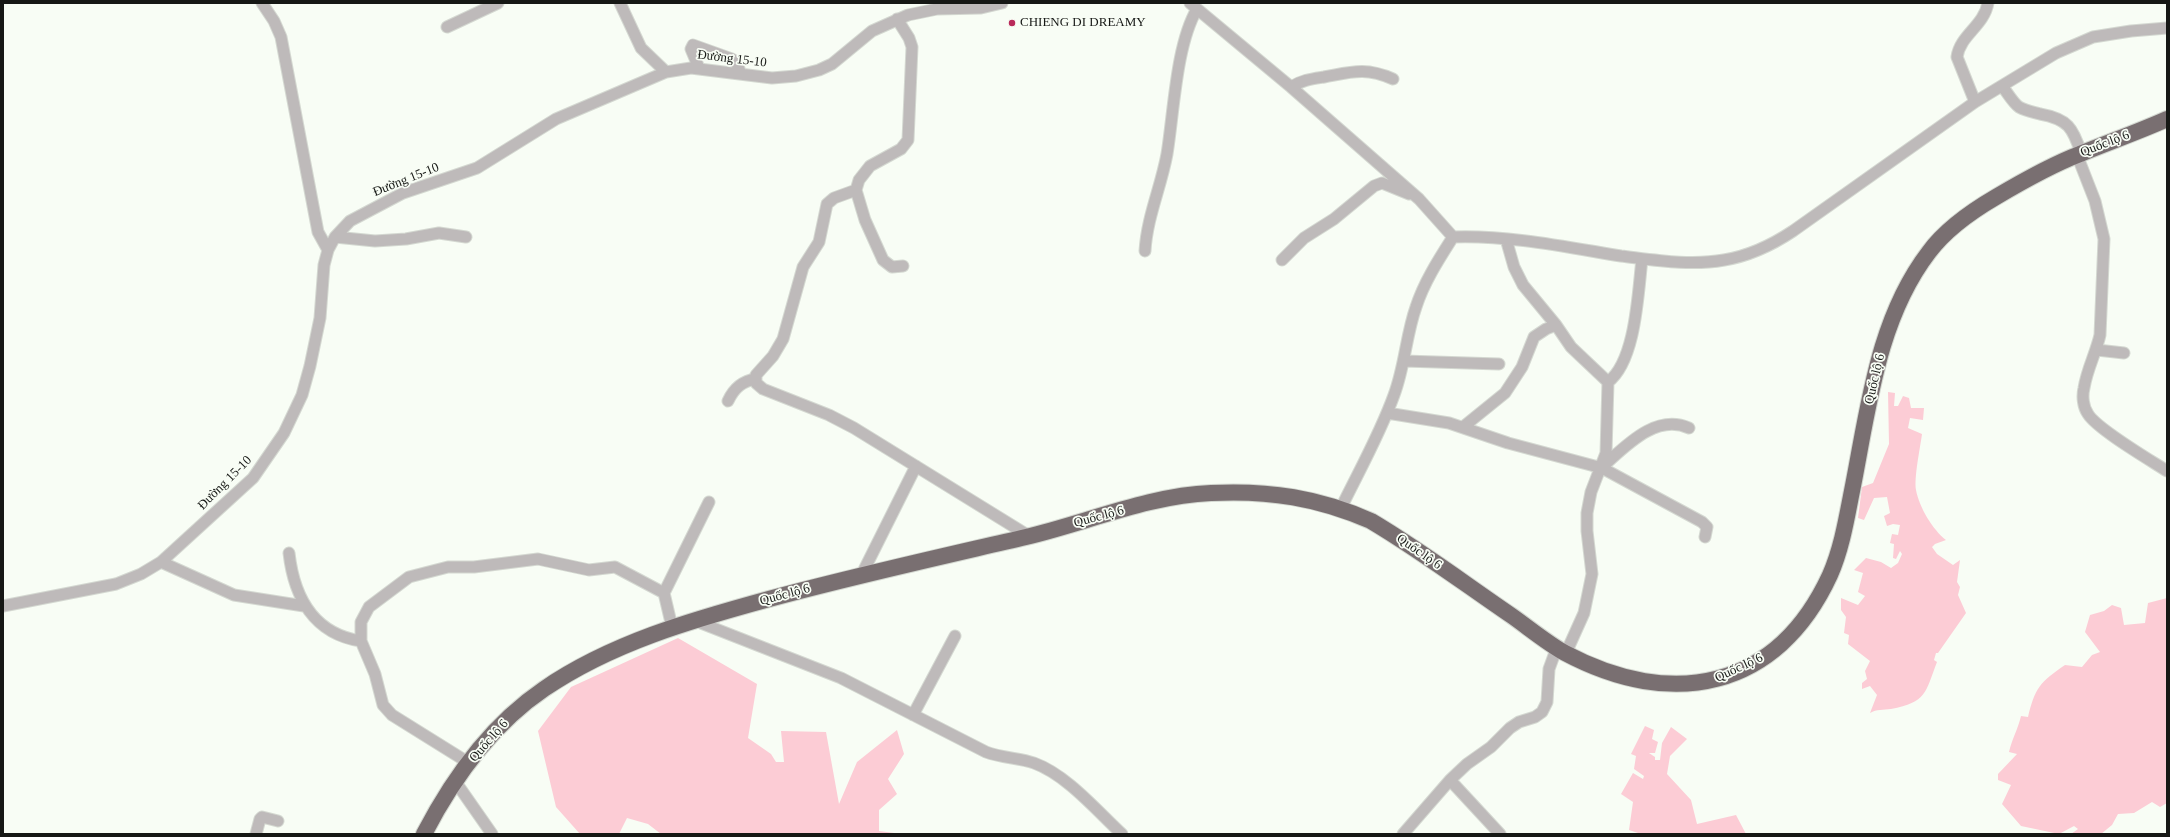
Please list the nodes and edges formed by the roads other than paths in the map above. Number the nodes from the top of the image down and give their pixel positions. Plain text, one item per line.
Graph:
1 (262, 3) edge
2 (498, 3) edge
3 (620, 3) edge
4 (1002, 3) edge
5 (1988, 3) edge
6 (1194, 6) edge
7 (897, 19) junction
8 (447, 27) dead end
9 (2167, 28) edge
10 (699, 68) junction
11 (666, 72) junction
12 (741, 74) junction
13 (1393, 79) dead end
14 (2002, 86) junction
15 (1291, 87) junction
16 (1975, 102) junction
17 (2167, 119) edge
18 (2079, 154) junction
19 (856, 190) junction
20 (1419, 199) junction
21 (466, 237) dead end
22 (1453, 237) junction
23 (335, 238) junction
24 (1506, 239) junction
25 (328, 250) junction
26 (1145, 251) dead end
27 (1642, 258) junction
28 (1282, 260) dead end
29 (903, 266) dead end
30 (1556, 325) junction
31 (2097, 350) junction
32 (2124, 352) dead end
33 (1404, 361) junction
34 (1500, 364) dead end
35 (756, 379) junction
36 (1608, 382) junction
37 (728, 401) dead end
38 (1387, 413) junction
39 (1463, 427) junction
40 (1688, 428) dead end
41 (916, 466) junction
42 (1602, 468) junction
43 (2167, 471) edge
44 (709, 502) dead end
45 (1341, 508) junction
46 (1029, 536) junction
47 (1705, 537) dead end
48 (289, 553) dead end
49 (161, 562) junction
50 (862, 574) junction
51 (664, 594) junction
52 (3, 606) edge
53 (304, 606) junction
54 (692, 620) junction
55 (672, 628) junction
56 (955, 636) dead end
57 (361, 641) junction
58 (1561, 650) junction
59 (913, 715) junction
60 (469, 763) junction
61 (1450, 780) junction
62 (455, 781) junction
63 (278, 821) dead end
64 (256, 834) edge
65 (424, 834) edge
66 (492, 834) edge
67 (1122, 834) edge
68 (1403, 834) edge
69 (1500, 834) edge

1 - 25 street
2 - 8 street
3 - 11 street
4 - 7 street, Đường 15-10
5 - 16 street
6 - 15 street
6 - 26 street
7 - 12 street, Đường 15-10
7 - 19 street
9 - 14 street
10 - 11 street, Đường 15-10
10 - 12 street, Đường 15-10
10 - 12 street
11 - 23 street, Đường 15-10
13 - 15 street
14 - 16 street
14 - 18 street
15 - 20 street
16 - 27 street
17 - 18 highway, Quốc lộ 6
18 - 31 street
18 - 58 highway, Quốc lộ 6
19 - 29 street
19 - 35 street
20 - 22 street
20 - 28 street
21 - 23 street
22 - 24 street
22 - 33 street
23 - 25 street, Đường 15-10
24 - 27 street
24 - 30 street
25 - 49 street, Đường 15-10
27 - 36 street
30 - 36 street
30 - 39 street
31 - 32 street
31 - 43 street
33 - 34 street
33 - 38 street
35 - 37 street
35 - 41 street
36 - 42 street
38 - 39 street
38 - 45 street
39 - 42 street
40 - 42 street
41 - 46 street
41 - 50 street
42 - 47 street
42 - 58 street
44 - 51 street
45 - 46 highway, Quốc lộ 6
45 - 58 highway, Quốc lộ 6
46 - 50 highway, Quốc lộ 6
48 - 53 street
49 - 52 street, Đường 15-10
49 - 53 street
50 - 54 highway, Quốc lộ 6
51 - 55 street
51 - 57 street
53 - 57 street
54 - 55 highway, Quốc lộ 6
54 - 59 street
55 - 60 highway, Quốc lộ 6
56 - 59 street
57 - 60 street
58 - 61 street
59 - 67 street
60 - 62 highway, Quốc lộ 6
61 - 68 street
61 - 69 street
62 - 65 highway, Quốc lộ 6
62 - 66 street
63 - 64 street

